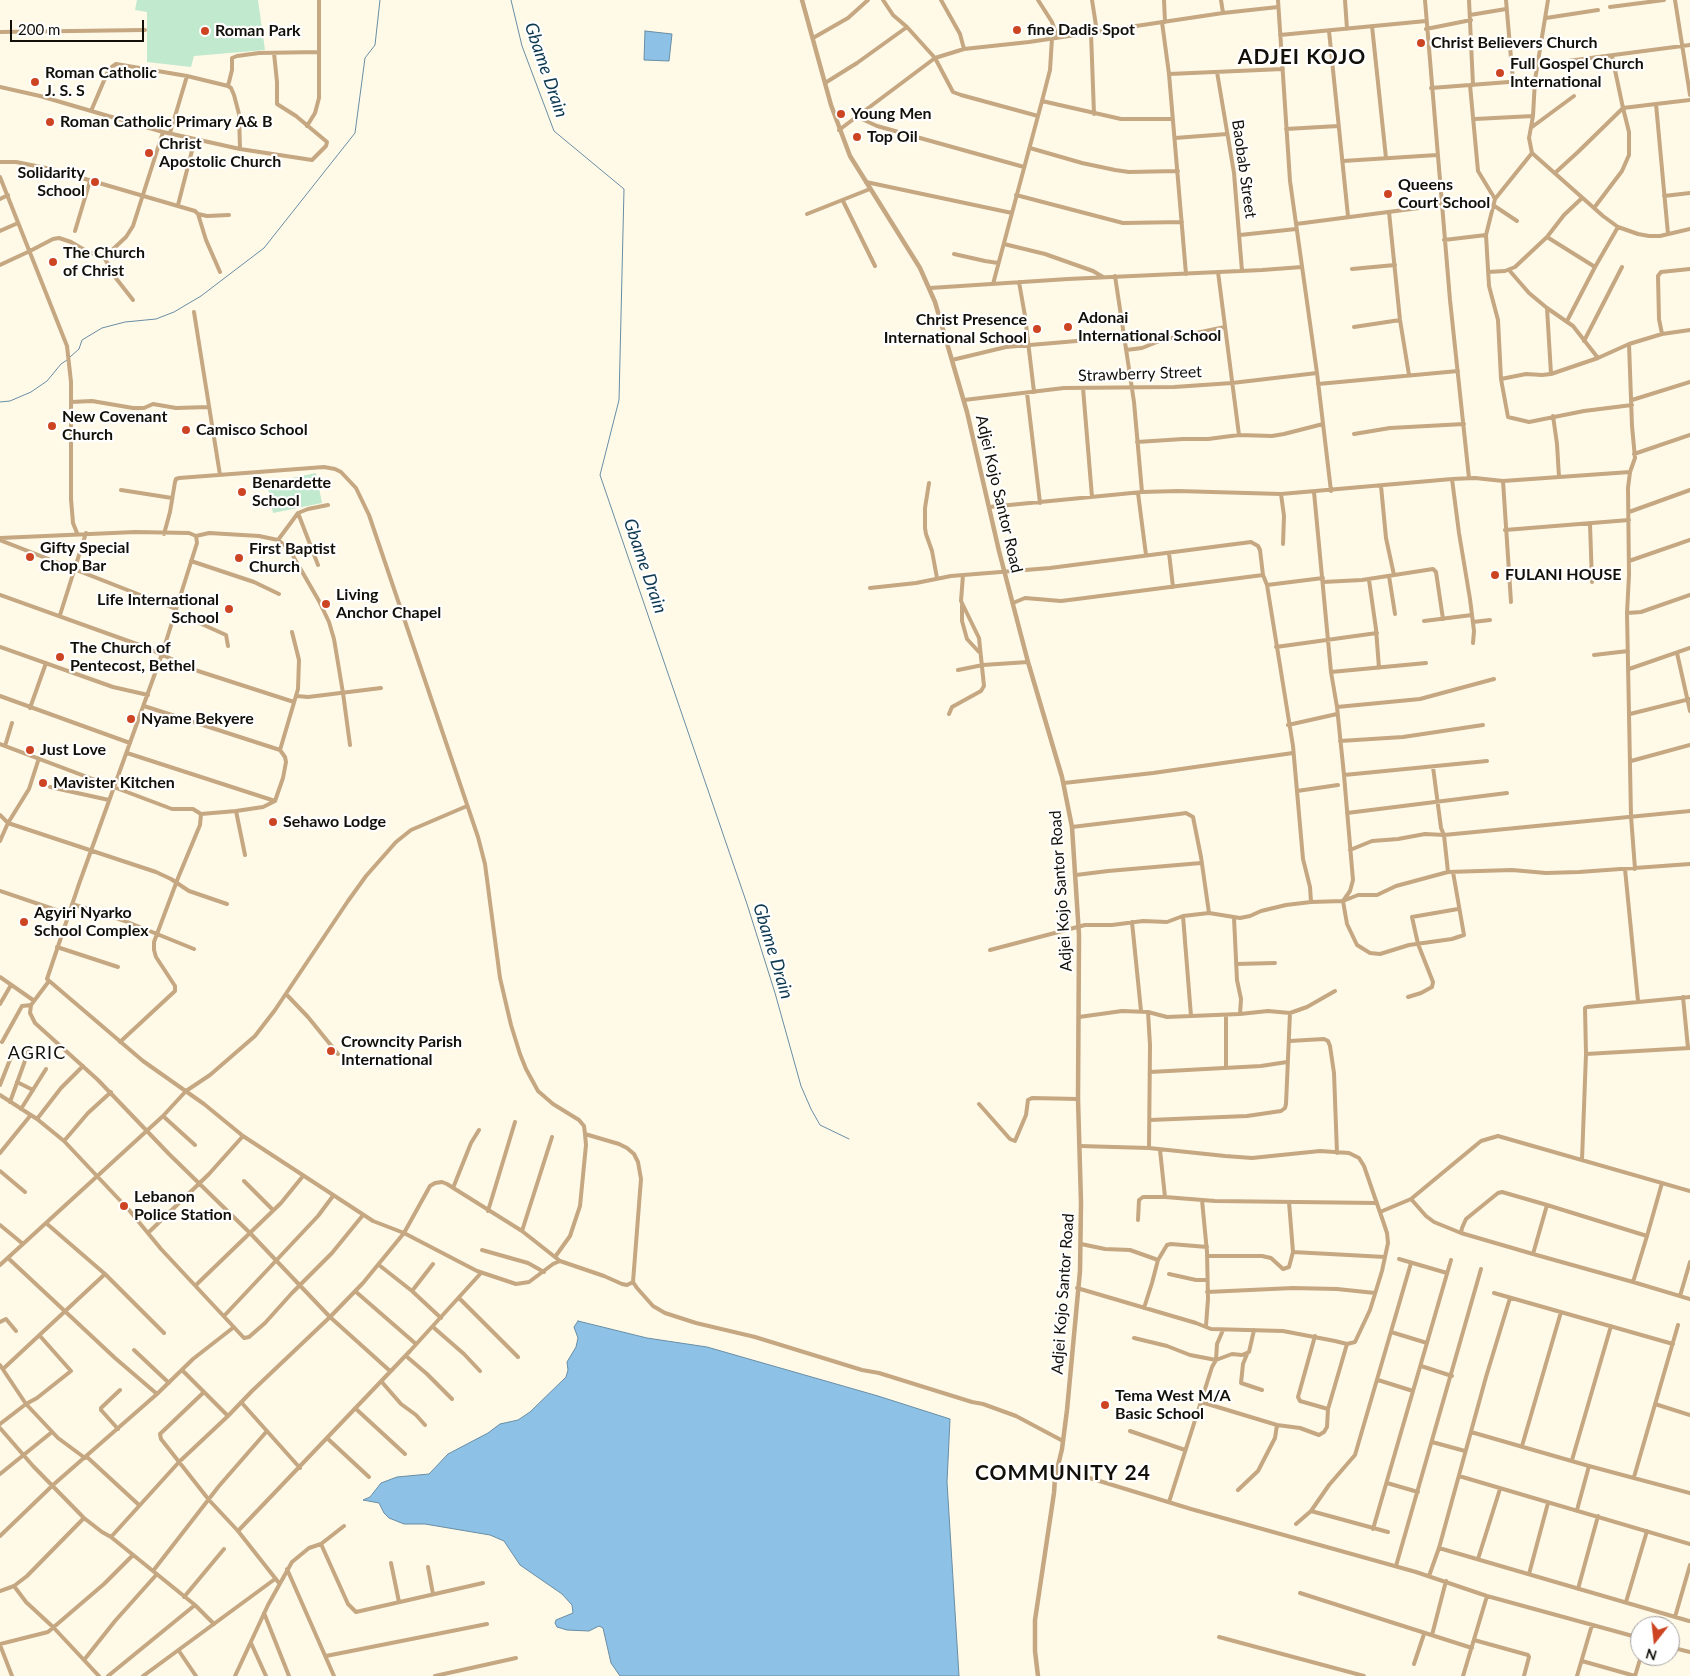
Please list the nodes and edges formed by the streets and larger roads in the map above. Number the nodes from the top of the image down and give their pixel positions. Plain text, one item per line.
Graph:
1 (319, 0) edge
2 (802, 0) edge
3 (868, 0) edge
4 (883, 0) edge
5 (941, 0) edge
6 (1038, 0) edge
7 (1092, 0) edge
8 (1164, 0) edge
9 (1221, 0) edge
10 (1278, 0) edge
11 (1345, 0) edge
12 (1424, 0) edge
13 (1469, 0) edge
14 (1506, 0) edge
15 (1548, 0) edge
16 (1664, 0) edge
17 (1675, 0) edge
18 (1278, 7) junction
19 (1610, 7) dead end
20 (1506, 9) junction
21 (1598, 10) dead end
22 (1222, 12) junction
23 (1470, 18) junction
24 (1546, 18) junction
25 (1426, 21) junction
26 (1164, 22) junction
27 (1372, 26) junction
28 (906, 27) junction
29 (1347, 29) junction
30 (1426, 29) junction
31 (144, 30) dead end
32 (1329, 31) junction
33 (0, 32) edge
34 (1097, 32) junction
35 (1091, 33) junction
36 (1280, 35) junction
37 (813, 38) junction
38 (1054, 38) junction
39 (1690, 45) edge
40 (1682, 46) junction
41 (964, 49) junction
42 (319, 52) junction
43 (274, 53) junction
44 (1612, 56) junction
45 (934, 58) junction
46 (1537, 65) junction
47 (1283, 69) junction
48 (1218, 72) junction
49 (1170, 74) junction
50 (187, 76) junction
51 (1534, 80) junction
52 (1513, 81) junction
53 (825, 83) junction
54 (1472, 85) junction
55 (228, 86) junction
56 (0, 87) edge
57 (1431, 88) junction
58 (1690, 95) edge
59 (1574, 96) dead end
60 (1690, 100) edge
61 (1042, 101) junction
62 (1656, 104) junction
63 (1622, 108) junction
64 (91, 111) junction
65 (1094, 114) junction
66 (859, 115) junction
67 (1038, 116) junction
68 (1533, 116) junction
69 (1173, 119) junction
70 (1474, 119) junction
71 (308, 126) junction
72 (1338, 126) junction
73 (1532, 128) junction
74 (1286, 129) junction
75 (839, 130) junction
76 (163, 132) junction
77 (170, 133) junction
78 (1227, 134) junction
79 (1175, 138) junction
80 (195, 139) junction
81 (1030, 148) junction
82 (240, 150) junction
83 (1532, 153) junction
84 (1437, 155) junction
85 (1386, 158) junction
86 (1343, 161) junction
87 (0, 162) edge
88 (1024, 167) junction
89 (1178, 171) junction
90 (1555, 173) junction
91 (0, 177) edge
92 (90, 181) junction
93 (865, 182) junction
94 (870, 189) junction
95 (1690, 193) edge
96 (8, 195) junction
97 (1016, 195) junction
98 (143, 196) junction
99 (1664, 196) junction
100 (1582, 198) junction
101 (0, 199) edge
102 (1495, 199) junction
103 (843, 201) junction
104 (178, 205) junction
105 (1442, 205) junction
106 (1493, 205) junction
107 (1594, 208) junction
108 (1389, 212) junction
109 (1012, 213) junction
110 (198, 214) junction
111 (807, 214) dead end
112 (228, 215) dead end
113 (1348, 216) junction
114 (1517, 221) dead end
115 (1182, 222) junction
116 (18, 223) junction
117 (1296, 226) junction
118 (1618, 227) junction
119 (1690, 230) edge
120 (0, 231) edge
121 (75, 231) dead end
122 (1668, 234) junction
123 (1240, 235) junction
124 (1486, 235) junction
125 (1548, 237) junction
126 (1444, 240) junction
127 (1004, 244) junction
128 (30, 251) junction
129 (954, 254) dead end
130 (104, 257) junction
131 (998, 263) junction
132 (0, 265) edge
133 (1395, 265) junction
134 (875, 266) dead end
135 (1302, 267) junction
136 (1594, 267) junction
137 (1622, 267) dead end
138 (1690, 268) edge
139 (1352, 269) dead end
140 (1509, 270) junction
141 (1242, 271) junction
142 (220, 272) dead end
143 (1218, 272) junction
144 (1488, 272) junction
145 (1186, 274) junction
146 (1116, 276) junction
147 (1103, 277) junction
148 (1019, 282) junction
149 (993, 284) junction
150 (930, 288) junction
151 (133, 300) dead end
152 (1546, 308) junction
153 (194, 312) dead end
154 (1400, 320) junction
155 (1567, 321) junction
156 (1225, 327) junction
157 (1354, 327) dead end
158 (1690, 330) edge
159 (1662, 334) junction
160 (1124, 337) junction
161 (1584, 341) junction
162 (1629, 344) junction
163 (1028, 345) junction
164 (1126, 350) junction
165 (1598, 358) junction
166 (952, 360) junction
167 (1458, 371) junction
168 (1317, 373) junction
169 (1550, 374) junction
170 (1408, 375) junction
171 (1501, 379) junction
172 (1232, 382) junction
173 (1690, 382) edge
174 (1318, 384) junction
175 (1131, 387) junction
176 (1083, 388) junction
177 (1034, 392) junction
178 (1027, 393) junction
179 (964, 400) junction
180 (1632, 400) junction
181 (71, 402) junction
182 (1632, 405) junction
183 (209, 407) junction
184 (1553, 416) junction
185 (1323, 424) junction
186 (1464, 424) junction
187 (1354, 434) dead end
188 (1690, 434) edge
189 (1239, 435) junction
190 (1136, 442) junction
191 (1634, 454) junction
192 (1630, 472) junction
193 (220, 475) junction
194 (1559, 477) junction
195 (1452, 478) junction
196 (1470, 478) junction
197 (1503, 481) junction
198 (928, 483) dead end
199 (1381, 486) junction
200 (121, 490) dead end
201 (1690, 490) edge
202 (1331, 491) junction
203 (1140, 492) junction
204 (1314, 492) junction
205 (1281, 494) junction
206 (1092, 497) junction
207 (172, 498) junction
208 (1040, 503) junction
209 (328, 505) dead end
210 (989, 507) junction
211 (1629, 512) junction
212 (298, 513) junction
213 (1629, 520) junction
214 (1590, 524) junction
215 (1505, 530) junction
216 (86, 533) junction
217 (76, 534) junction
218 (164, 534) junction
219 (196, 536) junction
220 (0, 539) edge
221 (278, 540) junction
222 (1690, 540) edge
223 (1283, 544) dead end
224 (1169, 553) junction
225 (1146, 555) junction
226 (191, 561) junction
227 (1629, 561) junction
228 (318, 566) dead end
229 (76, 570) junction
230 (1005, 572) junction
231 (963, 575) junction
232 (1264, 575) junction
233 (1391, 575) junction
234 (937, 578) junction
235 (1323, 580) junction
236 (1369, 580) junction
237 (1592, 582) dead end
238 (1266, 585) junction
239 (1173, 587) junction
240 (870, 588) dead end
241 (279, 594) dead end
242 (1690, 594) edge
243 (0, 595) edge
244 (1013, 602) junction
245 (1511, 602) dead end
246 (962, 605) junction
247 (176, 610) junction
248 (1627, 613) junction
249 (1395, 614) dead end
250 (60, 615) junction
251 (1472, 615) junction
252 (1443, 619) junction
253 (1490, 620) dead end
254 (1424, 621) dead end
255 (1473, 622) junction
256 (292, 632) dead end
257 (1377, 633) junction
258 (1328, 640) junction
259 (1473, 643) dead end
260 (228, 646) dead end
261 (0, 647) edge
262 (1276, 647) junction
263 (1690, 648) edge
264 (1628, 651) junction
265 (980, 652) junction
266 (1677, 653) junction
267 (162, 654) junction
268 (1594, 655) dead end
269 (1028, 662) junction
270 (46, 663) junction
271 (1426, 664) dead end
272 (983, 665) junction
273 (1379, 668) junction
274 (1629, 669) junction
275 (958, 670) dead end
276 (1331, 672) junction
277 (1494, 679) dead end
278 (381, 688) dead end
279 (343, 693) junction
280 (148, 695) junction
281 (0, 696) edge
282 (297, 696) junction
283 (1689, 700) edge
284 (294, 702) junction
285 (144, 706) junction
286 (1337, 707) junction
287 (30, 708) junction
288 (1690, 711) edge
289 (949, 714) dead end
290 (1337, 714) junction
291 (1630, 714) junction
292 (12, 723) dead end
293 (1288, 725) junction
294 (1483, 725) dead end
295 (1340, 741) junction
296 (130, 743) junction
297 (2, 745) edge
298 (350, 745) dead end
299 (1690, 745) edge
300 (280, 750) junction
301 (1293, 752) junction
302 (127, 753) junction
303 (39, 758) junction
304 (1631, 761) junction
305 (1487, 762) dead end
306 (1433, 767) junction
307 (1344, 775) junction
308 (1064, 783) junction
309 (1338, 785) dead end
310 (50, 787) dead end
311 (114, 788) junction
312 (1297, 791) junction
313 (1507, 793) dead end
314 (109, 800) junction
315 (275, 801) junction
316 (1438, 801) junction
317 (467, 806) junction
318 (1690, 810) edge
319 (236, 811) junction
320 (1347, 813) junction
321 (201, 814) junction
322 (0, 815) edge
323 (1631, 816) junction
324 (8, 823) junction
325 (1072, 827) junction
326 (1444, 835) junction
327 (0, 841) edge
328 (1350, 850) junction
329 (91, 851) junction
330 (244, 855) dead end
331 (1201, 863) junction
332 (1690, 864) edge
333 (1635, 868) junction
334 (1625, 869) junction
335 (1450, 872) junction
336 (1076, 875) junction
337 (176, 884) junction
338 (0, 891) edge
339 (1343, 901) junction
340 (1311, 902) junction
341 (72, 904) junction
342 (227, 904) dead end
343 (1458, 909) junction
344 (1209, 913) junction
345 (68, 914) junction
346 (1183, 916) junction
347 (1234, 918) junction
348 (1132, 922) junction
349 (1079, 927) junction
350 (157, 934) junction
351 (1418, 944) junction
352 (57, 947) junction
353 (194, 949) dead end
354 (990, 950) dead end
355 (1275, 963) dead end
356 (1236, 964) junction
357 (118, 967) dead end
358 (0, 977) edge
359 (48, 981) junction
360 (11, 985) junction
361 (1334, 991) dead end
362 (286, 994) junction
363 (1408, 997) dead end
364 (1683, 997) junction
365 (1690, 997) edge
366 (1638, 1001) junction
367 (32, 1003) junction
368 (0, 1004) edge
369 (1141, 1011) junction
370 (1148, 1012) junction
371 (1290, 1013) junction
372 (1240, 1014) junction
373 (1226, 1015) junction
374 (1079, 1016) junction
375 (1191, 1016) junction
376 (1289, 1041) junction
377 (2, 1042) dead end
378 (120, 1042) junction
379 (30, 1047) dead end
380 (1689, 1048) edge
381 (13, 1052) dead end
382 (338, 1054) dead end
383 (1586, 1054) junction
384 (1287, 1062) junction
385 (83, 1066) junction
386 (1226, 1068) junction
387 (46, 1069) dead end
388 (1150, 1072) junction
389 (17, 1082) junction
390 (0, 1085) edge
391 (33, 1090) junction
392 (110, 1092) junction
393 (186, 1092) junction
394 (0, 1095) edge
395 (1078, 1099) junction
396 (10, 1102) junction
397 (979, 1104) dead end
398 (21, 1109) junction
399 (30, 1116) junction
400 (163, 1116) junction
401 (37, 1120) junction
402 (1150, 1120) junction
403 (515, 1122) dead end
404 (147, 1130) junction
405 (479, 1130) dead end
406 (585, 1134) junction
407 (243, 1136) junction
408 (552, 1137) dead end
409 (64, 1141) junction
410 (195, 1145) dead end
411 (1080, 1146) junction
412 (1149, 1148) junction
413 (1160, 1150) junction
414 (0, 1153) edge
415 (1337, 1153) junction
416 (1582, 1160) junction
417 (0, 1171) edge
418 (98, 1176) junction
419 (304, 1176) junction
420 (244, 1181) dead end
421 (199, 1183) junction
422 (1662, 1183) junction
423 (453, 1188) junction
424 (1690, 1191) edge
425 (25, 1192) dead end
426 (333, 1196) junction
427 (1165, 1197) junction
428 (1411, 1199) junction
429 (1202, 1200) junction
430 (1288, 1202) junction
431 (1377, 1203) junction
432 (1547, 1205) junction
433 (273, 1210) junction
434 (488, 1211) junction
435 (1380, 1212) junction
436 (363, 1215) junction
437 (1138, 1220) dead end
438 (46, 1223) junction
439 (0, 1225) edge
440 (522, 1231) junction
441 (148, 1233) junction
442 (250, 1233) junction
443 (404, 1233) junction
444 (1461, 1233) junction
445 (1647, 1236) junction
446 (23, 1244) junction
447 (1081, 1244) junction
448 (1207, 1246) junction
449 (482, 1250) dead end
450 (1293, 1252) junction
451 (1533, 1254) junction
452 (1207, 1256) junction
453 (555, 1257) junction
454 (1385, 1257) junction
455 (8, 1258) junction
456 (1399, 1259) dead end
457 (1158, 1260) junction
458 (1451, 1260) dead end
459 (276, 1261) junction
460 (560, 1261) junction
461 (1690, 1262) edge
462 (1411, 1263) junction
463 (0, 1264) edge
464 (433, 1264) dead end
465 (379, 1265) junction
466 (1482, 1269) dead end
467 (480, 1272) junction
468 (544, 1272) junction
469 (1447, 1273) junction
470 (105, 1274) junction
471 (1169, 1274) dead end
472 (1207, 1280) junction
473 (633, 1282) junction
474 (1633, 1282) junction
475 (196, 1285) junction
476 (299, 1286) junction
477 (1077, 1288) junction
478 (355, 1291) junction
479 (412, 1291) junction
480 (1207, 1292) junction
481 (1374, 1293) junction
482 (1494, 1293) dead end
483 (1680, 1296) junction
484 (459, 1298) junction
485 (1510, 1298) junction
486 (1690, 1299) edge
487 (1144, 1308) junction
488 (66, 1312) junction
489 (1561, 1312) junction
490 (224, 1316) junction
491 (330, 1317) junction
492 (441, 1318) junction
493 (0, 1322) edge
494 (1678, 1325) dead end
495 (1206, 1326) junction
496 (1611, 1326) junction
497 (433, 1327) junction
498 (234, 1328) junction
499 (1223, 1330) junction
500 (1254, 1330) junction
501 (16, 1331) dead end
502 (1391, 1332) junction
503 (164, 1333) dead end
504 (40, 1336) junction
505 (1315, 1336) junction
506 (1134, 1338) dead end
507 (416, 1344) junction
508 (1346, 1344) junction
509 (1427, 1344) junction
510 (1673, 1344) junction
511 (134, 1350) dead end
512 (1249, 1352) junction
513 (406, 1356) junction
514 (518, 1358) dead end
515 (1216, 1360) junction
516 (1421, 1366) junction
517 (1, 1367) edge
518 (182, 1370) junction
519 (480, 1371) dead end
520 (390, 1372) junction
521 (1452, 1376) junction
522 (1378, 1380) junction
523 (381, 1381) junction
524 (169, 1383) junction
525 (120, 1390) dead end
526 (1262, 1390) dead end
527 (1413, 1391) junction
528 (204, 1392) junction
529 (158, 1394) junction
530 (452, 1399) dead end
531 (241, 1402) junction
532 (1200, 1402) junction
533 (26, 1404) junction
534 (1655, 1404) junction
535 (355, 1408) junction
536 (1328, 1409) junction
537 (1690, 1414) edge
538 (228, 1416) junction
539 (0, 1424) edge
540 (425, 1425) dead end
541 (1277, 1425) junction
542 (0, 1428) edge
543 (118, 1429) junction
544 (267, 1431) junction
545 (52, 1432) junction
546 (1130, 1432) dead end
547 (1472, 1432) junction
548 (327, 1438) junction
549 (1063, 1441) junction
550 (1432, 1442) junction
551 (1522, 1446) junction
552 (1185, 1450) junction
553 (1465, 1452) junction
554 (405, 1454) dead end
555 (24, 1455) junction
556 (86, 1457) junction
557 (1572, 1460) junction
558 (179, 1462) junction
559 (1590, 1466) junction
560 (300, 1468) junction
561 (1057, 1468) junction
562 (0, 1474) edge
563 (1458, 1476) junction
564 (369, 1477) dead end
565 (1634, 1478) junction
566 (1387, 1483) junction
567 (53, 1485) junction
568 (1500, 1489) junction
569 (1238, 1490) dead end
570 (1418, 1492) junction
571 (1690, 1493) edge
572 (209, 1500) junction
573 (1169, 1502) junction
574 (1548, 1503) junction
575 (140, 1506) junction
576 (1577, 1510) junction
577 (1311, 1511) junction
578 (1598, 1516) junction
579 (84, 1518) junction
580 (1296, 1524) dead end
581 (344, 1526) dead end
582 (1373, 1529) junction
583 (238, 1531) junction
584 (1647, 1531) junction
585 (1388, 1532) dead end
586 (0, 1536) edge
587 (111, 1537) junction
588 (321, 1544) junction
589 (1690, 1544) edge
590 (1438, 1548) junction
591 (224, 1549) dead end
592 (133, 1555) junction
593 (1478, 1559) junction
594 (392, 1563) dead end
595 (1690, 1564) edge
596 (1396, 1566) junction
597 (428, 1567) dead end
598 (287, 1569) junction
599 (155, 1573) junction
600 (1529, 1574) junction
601 (1429, 1576) junction
602 (275, 1578) junction
603 (1446, 1581) junction
604 (279, 1583) junction
605 (483, 1583) dead end
606 (14, 1586) junction
607 (1578, 1589) junction
608 (0, 1591) edge
609 (1300, 1593) dead end
610 (433, 1594) junction
611 (1487, 1596) junction
612 (184, 1597) junction
613 (399, 1602) junction
614 (1626, 1602) junction
615 (195, 1605) junction
616 (264, 1613) junction
617 (1672, 1616) edge
618 (1675, 1616) edge
619 (214, 1624) junction
620 (488, 1624) dead end
621 (1592, 1625) junction
622 (53, 1627) junction
623 (1424, 1634) junction
624 (1432, 1635) junction
625 (1630, 1635) edge
626 (1219, 1637) dead end
627 (1474, 1640) junction
628 (251, 1643) junction
629 (0, 1644) edge
630 (1472, 1648) junction
631 (179, 1650) junction
632 (326, 1656) junction
633 (516, 1658) dead end
634 (84, 1660) junction
635 (1582, 1661) junction
636 (1414, 1664) dead end
637 (459, 1673) edge
638 (334, 1675) edge
639 (12, 1676) edge
640 (98, 1676) edge
641 (108, 1676) edge
642 (143, 1676) edge
643 (196, 1676) edge
644 (235, 1676) edge
645 (266, 1676) edge
646 (289, 1676) edge
647 (328, 1676) edge
648 (434, 1676) edge
649 (1038, 1676) edge
650 (1364, 1676) edge
651 (1463, 1676) edge
652 (1524, 1676) edge
653 (1577, 1676) edge
654 (1635, 1676) edge

1 - 42 street
2 - 37 street, Adjei Kojo Santor Road
3 - 37 street
4 - 28 street
5 - 41 street
6 - 38 street
7 - 34 street
8 - 26 street
9 - 22 street
10 - 18 street
11 - 29 street
12 - 25 street
13 - 23 street
14 - 20 street
15 - 24 street
16 - 19 street
17 - 40 street
18 - 22 street
18 - 36 street
20 - 23 street
20 - 52 street
21 - 24 street
22 - 26 street
23 - 30 street
23 - 54 street
24 - 46 street
25 - 27 street
25 - 30 street
26 - 34 street
26 - 49 street
27 - 29 street
27 - 85 street
28 - 45 street
28 - 53 street
29 - 32 street
30 - 57 street
31 - 33 street
32 - 36 street
32 - 72 street
34 - 35 street
35 - 38 street
35 - 65 street
36 - 47 street
37 - 53 street, Adjei Kojo Santor Road
38 - 41 street
38 - 61 street
39 - 40 street
40 - 44 street
40 - 58 street
41 - 45 street
42 - 43 street
42 - 71 street
43 - 55 street
43 - 71 street
44 - 46 street
44 - 63 street
45 - 66 street
45 - 67 street
46 - 51 street
47 - 48 street
47 - 74 street
48 - 49 street
48 - 78 street, Baobab Street
49 - 69 street
50 - 55 street
50 - 64 street
50 - 77 street
51 - 52 street
51 - 68 street
52 - 54 street
53 - 75 street, Adjei Kojo Santor Road
54 - 57 street
54 - 70 street
55 - 82 street
56 - 64 street
57 - 84 street
59 - 73 street
60 - 62 street
61 - 65 street
61 - 67 street
62 - 63 street
62 - 99 street
63 - 90 street
63 - 107 street
64 - 76 street
65 - 69 street
66 - 75 street
66 - 88 street
67 - 81 street
68 - 70 street
68 - 73 street
69 - 79 street
70 - 102 street
71 - 82 street
72 - 74 street
72 - 86 street
73 - 83 street
74 - 117 street
75 - 93 street, Adjei Kojo Santor Road
76 - 77 street
76 - 98 street
77 - 80 street
78 - 79 street
78 - 123 street, Baobab Street
79 - 89 street
80 - 82 street
80 - 104 street
81 - 88 street
81 - 89 street
83 - 90 street
83 - 102 street
84 - 85 street
84 - 105 street
85 - 86 street
86 - 113 street
87 - 92 street
88 - 97 street
89 - 115 street
90 - 100 street
91 - 96 street
92 - 98 street
92 - 121 street
93 - 94 street, Adjei Kojo Santor Road
93 - 109 street
94 - 103 street
94 - 150 street, Adjei Kojo Santor Road
95 - 99 street
96 - 101 street
96 - 116 street
97 - 109 street
97 - 115 street
98 - 104 street
98 - 130 street
99 - 122 street
100 - 107 street
100 - 125 street
102 - 106 street
103 - 111 street
103 - 134 street
104 - 110 street
105 - 108 street
105 - 126 street
106 - 114 street
106 - 124 street
107 - 118 street
108 - 113 street
108 - 133 street
109 - 127 street
110 - 112 street
110 - 142 street
113 - 117 street
115 - 145 street
116 - 120 street
116 - 128 street
117 - 123 street
117 - 135 street
118 - 122 street
118 - 136 street
119 - 122 street
123 - 141 street, Baobab Street
124 - 126 street
124 - 144 street
125 - 136 street
125 - 140 street
126 - 167 street
127 - 131 street
127 - 147 street
128 - 130 street
128 - 132 street
128 - 181 street
129 - 131 street
130 - 151 street
131 - 149 street
133 - 139 street
133 - 154 street
135 - 141 street
135 - 168 street
136 - 155 street
137 - 161 street
138 - 159 street
140 - 144 street
140 - 152 street
141 - 143 street
143 - 145 street
143 - 156 street
144 - 171 street
145 - 146 street
146 - 147 street
146 - 160 street
147 - 148 street
148 - 149 street
148 - 163 street
149 - 150 street
150 - 166 street, Adjei Kojo Santor Road
152 - 155 street
152 - 169 street
153 - 183 street
154 - 157 street
154 - 170 street
155 - 161 street
156 - 164 street
156 - 172 street
158 - 159 street
159 - 162 street
160 - 163 street
160 - 164 street
161 - 165 street
162 - 165 street
162 - 180 street
163 - 166 street
163 - 177 street
164 - 175 street
165 - 169 street
166 - 179 street, Adjei Kojo Santor Road
167 - 170 street
167 - 186 street
168 - 172 street, Strawberry Street
168 - 174 street
169 - 171 street
170 - 174 street
171 - 184 street
172 - 175 street, Strawberry Street
172 - 189 street
173 - 180 street
174 - 185 street
175 - 176 street, Strawberry Street
175 - 190 street
176 - 177 street, Strawberry Street
176 - 206 street
177 - 178 street, Strawberry Street
178 - 179 street, Strawberry Street
178 - 208 street
179 - 210 street, Adjei Kojo Santor Road
180 - 182 street
181 - 183 street
181 - 217 street
182 - 184 street
182 - 191 street
183 - 193 street
184 - 194 street
185 - 189 street
185 - 202 street
186 - 187 street
186 - 196 street
188 - 191 street
189 - 190 street
190 - 203 street
191 - 192 street
192 - 194 street
192 - 211 street
193 - 207 street
193 - 317 street
194 - 197 street
195 - 196 street
195 - 199 street
195 - 251 street
196 - 197 street
197 - 215 street
198 - 234 street
199 - 202 street
199 - 233 street
200 - 207 street
201 - 211 street
202 - 204 street
203 - 205 street
203 - 206 street
203 - 225 street
204 - 205 street
204 - 235 street
205 - 223 street
206 - 208 street
207 - 218 street
208 - 210 street
209 - 212 street
210 - 230 street, Adjei Kojo Santor Road
211 - 213 street
212 - 221 street
212 - 228 street
213 - 214 street
213 - 227 street
214 - 215 street
214 - 237 street
215 - 245 street
216 - 217 street
216 - 218 street
216 - 229 street
217 - 220 street
218 - 219 street
219 - 221 street
219 - 226 street
220 - 229 street
221 - 279 street
222 - 227 street
224 - 225 street
224 - 232 street
224 - 239 street
225 - 230 street
226 - 241 street
226 - 247 street
227 - 248 street
229 - 247 street
229 - 250 street
230 - 231 street
230 - 244 street, Adjei Kojo Santor Road
231 - 234 street
231 - 246 street
232 - 238 street
232 - 239 street
233 - 236 street
233 - 249 street
233 - 252 street
234 - 240 street
235 - 236 street
235 - 238 street
235 - 258 street
236 - 257 street
238 - 262 street
239 - 244 street
242 - 248 street
243 - 250 street
244 - 269 street, Adjei Kojo Santor Road
246 - 265 street
246 - 265 street
247 - 260 street
247 - 267 street
248 - 264 street
250 - 267 street
251 - 252 street
251 - 255 street
252 - 254 street
253 - 255 street
255 - 259 street
256 - 282 street
257 - 258 street
257 - 273 street
258 - 262 street
258 - 276 street
261 - 270 street
262 - 293 street
263 - 266 street
264 - 268 street
264 - 274 street
265 - 272 street
266 - 274 street
266 - 283 street
267 - 280 street
267 - 284 street
269 - 272 street
269 - 308 street, Adjei Kojo Santor Road
270 - 280 street
270 - 287 street
271 - 273 street
272 - 275 street
272 - 289 street
273 - 276 street
274 - 291 street
276 - 286 street
277 - 286 street
278 - 279 street
279 - 282 street
279 - 298 street
280 - 285 street
281 - 287 street
282 - 284 street
283 - 288 street
283 - 291 street
284 - 300 street
285 - 296 street
285 - 300 street
286 - 290 street
287 - 296 street
290 - 293 street
290 - 295 street
291 - 304 street
292 - 297 street
293 - 301 street
294 - 295 street
295 - 307 street
296 - 302 street
297 - 303 street
299 - 304 street
300 - 315 street
301 - 308 street
301 - 312 street
302 - 311 street
302 - 315 street
303 - 311 street
303 - 324 street
304 - 323 street
305 - 306 street
306 - 307 street
306 - 316 street
307 - 320 street
308 - 325 street, Adjei Kojo Santor Road
309 - 312 street
310 - 314 street
311 - 314 street
311 - 321 street
312 - 340 street
313 - 316 street
314 - 329 street
315 - 319 street
316 - 320 street
316 - 326 street
317 - 362 street
317 - 406 street
318 - 323 street
319 - 321 street
319 - 330 street
320 - 328 street
321 - 337 street
322 - 324 street
323 - 326 street
323 - 333 street
324 - 327 street
324 - 329 street
325 - 331 street
325 - 336 street, Adjei Kojo Santor Road
326 - 328 street
326 - 335 street
328 - 339 street
329 - 337 street
329 - 341 street
331 - 336 street
331 - 344 street
332 - 333 street
333 - 334 street
334 - 335 street
334 - 366 street
335 - 339 street
335 - 343 street
336 - 349 street, Adjei Kojo Santor Road
337 - 342 street
337 - 350 street
338 - 345 street
339 - 340 street
339 - 351 street
340 - 347 street
341 - 345 street
341 - 350 street
343 - 351 street
343 - 351 street
344 - 346 street
344 - 347 street
345 - 352 street
346 - 348 street
346 - 375 street
347 - 356 street
348 - 349 street
348 - 369 street
349 - 354 street
349 - 374 street, Adjei Kojo Santor Road
350 - 353 street
350 - 378 street
351 - 363 street
352 - 357 street
352 - 359 street
355 - 356 street
356 - 372 street
358 - 360 street
359 - 367 street
359 - 378 street
360 - 367 street
360 - 368 street
361 - 371 street
362 - 382 street
362 - 393 street
364 - 365 street
364 - 366 street
364 - 380 street
366 - 383 street
367 - 377 street
367 - 385 street
369 - 370 street
369 - 374 street
370 - 375 street
370 - 388 street
371 - 372 street
371 - 376 street
372 - 373 street
373 - 375 street
373 - 386 street
374 - 395 street, Adjei Kojo Santor Road
376 - 384 street
376 - 415 street
378 - 393 street
379 - 389 street
380 - 383 street
381 - 390 street
383 - 416 street
384 - 386 street
384 - 402 street
385 - 392 street
385 - 401 street
386 - 388 street
387 - 391 street
388 - 402 street
389 - 391 street
389 - 396 street
391 - 398 street
392 - 404 street
392 - 409 street
393 - 400 street
393 - 407 street
394 - 396 street
395 - 397 street
395 - 411 street, Adjei Kojo Santor Road
396 - 398 street
398 - 399 street
399 - 401 street
399 - 414 street
400 - 404 street
400 - 410 street
401 - 409 street
402 - 412 street
403 - 434 street
404 - 418 street
404 - 421 street
405 - 423 street
406 - 453 street
406 - 473 street
407 - 419 street
407 - 421 street
408 - 440 street
409 - 418 street
411 - 412 street
411 - 447 street, Adjei Kojo Santor Road
412 - 413 street
413 - 415 street
413 - 427 street
415 - 431 street
416 - 422 street
416 - 428 street
417 - 425 street
418 - 438 street
418 - 441 street
419 - 426 street
419 - 433 street
420 - 433 street
421 - 441 street
421 - 442 street
422 - 424 street
422 - 445 street
423 - 434 street
423 - 443 street
426 - 436 street
426 - 459 street
427 - 429 street
427 - 437 street
428 - 435 street
428 - 444 street
429 - 430 street
429 - 448 street
430 - 431 street
430 - 450 street
431 - 435 street
432 - 444 street
432 - 445 street
432 - 451 street
433 - 442 street
434 - 440 street
435 - 454 street
436 - 443 street
436 - 476 street
438 - 446 street
438 - 470 street
439 - 446 street
440 - 453 street
441 - 475 street
442 - 459 street
442 - 475 street
443 - 465 street
443 - 467 street
444 - 451 street
445 - 474 street
446 - 455 street
447 - 457 street
447 - 477 street, Adjei Kojo Santor Road
448 - 452 street
448 - 457 street
449 - 468 street
450 - 452 street
450 - 454 street
451 - 474 street
452 - 472 street
453 - 460 street
454 - 481 street
455 - 463 street
455 - 488 street
456 - 462 street
457 - 487 street
458 - 469 street
459 - 476 street
459 - 490 street
460 - 468 street
460 - 473 street
461 - 483 street
462 - 469 street
462 - 502 street
464 - 479 street
465 - 478 street
465 - 479 street
466 - 521 street
467 - 468 street
467 - 484 street
469 - 509 street
470 - 488 street
470 - 503 street
471 - 472 street
472 - 480 street
473 - 549 street
474 - 483 street
475 - 490 street
476 - 491 street
476 - 498 street
477 - 487 street
477 - 549 street, Adjei Kojo Santor Road
478 - 491 street
478 - 507 street
479 - 492 street
480 - 481 street
480 - 495 street
481 - 508 street
482 - 485 street
483 - 486 street
484 - 492 street
484 - 514 street
485 - 489 street
485 - 547 street
487 - 495 street
488 - 504 street
488 - 529 street
489 - 496 street
489 - 551 street
490 - 498 street
491 - 520 street
491 - 531 street
492 - 497 street
493 - 501 street
494 - 510 street
495 - 499 street
496 - 510 street
496 - 557 street
497 - 507 street
497 - 519 street
498 - 518 street
499 - 500 street
499 - 515 street
500 - 505 street
500 - 512 street
502 - 509 street
502 - 522 street
504 - 517 street
504 - 533 street
505 - 508 street
505 - 536 street
506 - 515 street
507 - 513 street
508 - 536 street
509 - 516 street
510 - 534 street
511 - 524 street
512 - 515 street
512 - 526 street
513 - 520 street
513 - 530 street
515 - 532 street
516 - 521 street
516 - 527 street
517 - 533 street
518 - 524 street
518 - 528 street
520 - 523 street
521 - 550 street
522 - 527 street
522 - 577 street
523 - 535 street
523 - 540 street
524 - 529 street
525 - 543 street
527 - 566 street
528 - 538 street
528 - 558 street
529 - 543 street
531 - 538 street
531 - 544 street
532 - 541 street
532 - 552 street
533 - 539 street
533 - 545 street
534 - 537 street
534 - 565 street
535 - 548 street
535 - 554 street
536 - 541 street
538 - 558 street
541 - 569 street
542 - 555 street
543 - 556 street
544 - 560 street
544 - 572 street
545 - 555 street
545 - 556 street
546 - 552 street
547 - 551 street
547 - 553 street
548 - 560 street
548 - 564 street
549 - 561 street, Adjei Kojo Santor Road
550 - 553 street
550 - 570 street
551 - 557 street
552 - 573 street
553 - 563 street
555 - 562 street
555 - 567 street
556 - 567 street
556 - 575 street
557 - 559 street
558 - 572 street
558 - 575 street
559 - 565 street
559 - 576 street
560 - 583 street
561 - 573 street
561 - 649 street, Adjei Kojo Santor Road
563 - 568 street
563 - 590 street
565 - 571 street
566 - 570 street
566 - 582 street
567 - 579 street
567 - 586 street
568 - 574 street
568 - 593 street
570 - 596 street
572 - 583 street
572 - 599 street
573 - 596 street
574 - 576 street
574 - 600 street
575 - 587 street
576 - 578 street
577 - 580 street
577 - 582 street
578 - 584 street
578 - 607 street
579 - 587 street
579 - 606 street
581 - 588 street
582 - 585 street
583 - 602 street
584 - 589 street
584 - 614 street
587 - 592 street
588 - 598 street
588 - 613 street
590 - 593 street
590 - 601 street
591 - 612 street
592 - 599 street
592 - 622 street
593 - 600 street
594 - 613 street
595 - 618 street
596 - 601 street
597 - 610 street
598 - 604 street
598 - 632 street
599 - 612 street
599 - 634 street
600 - 607 street
601 - 603 street
602 - 604 street
602 - 619 street
603 - 611 street
603 - 624 street
604 - 616 street
605 - 610 street
606 - 608 street
606 - 622 street
607 - 614 street
609 - 623 street
610 - 613 street
611 - 621 street
611 - 627 street
612 - 615 street
614 - 617 street
615 - 619 street
615 - 641 street
616 - 628 street
616 - 646 street
619 - 631 street
620 - 632 street
621 - 625 street
621 - 635 street
622 - 629 street
622 - 634 street
623 - 624 street
623 - 636 street
624 - 630 street
626 - 650 street
627 - 630 street
627 - 652 street
628 - 644 street
628 - 645 street
629 - 639 street
630 - 651 street
631 - 642 street
631 - 643 street
632 - 638 street
633 - 637 street
634 - 640 street
635 - 653 street
635 - 654 street
637 - 648 street
638 - 647 street

